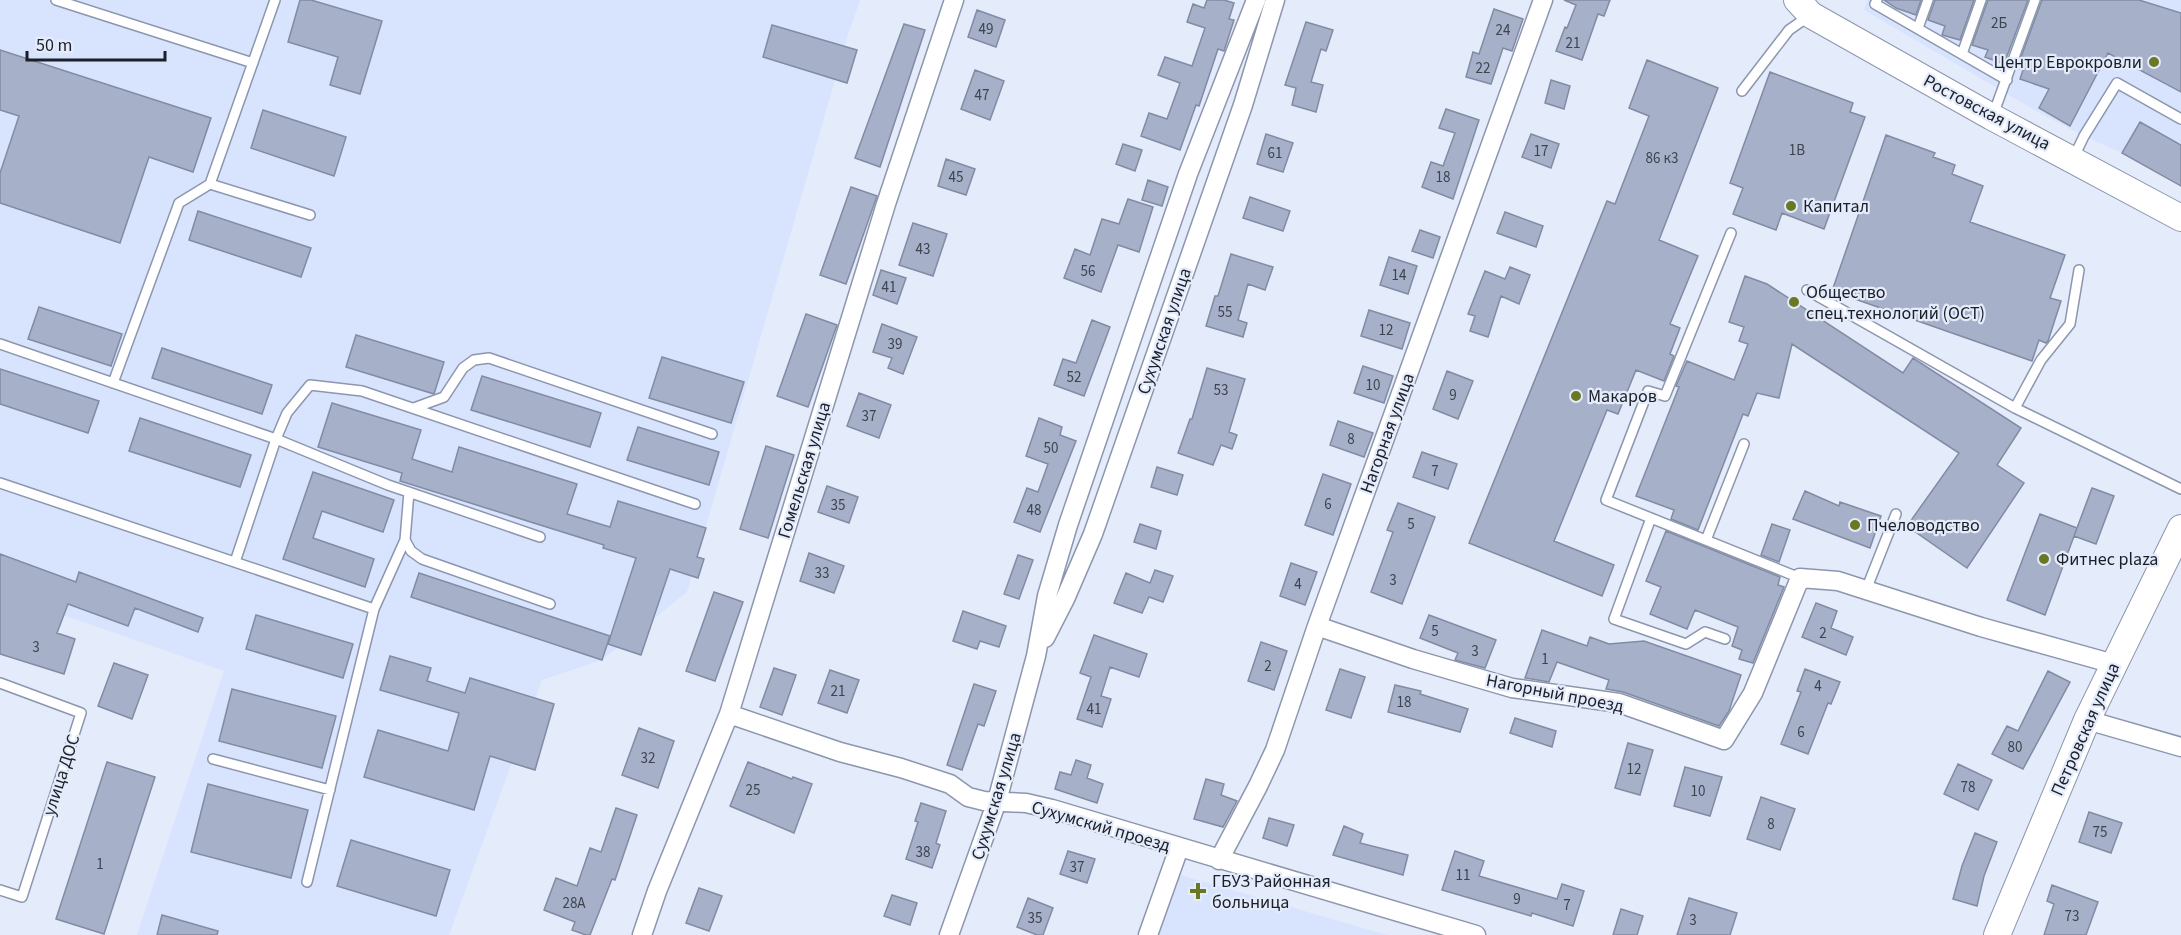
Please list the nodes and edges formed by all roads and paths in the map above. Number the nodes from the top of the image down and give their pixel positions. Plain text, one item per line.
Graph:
1 (56, 0) edge
2 (275, 0) edge
3 (954, 0) edge
4 (1256, 0) edge
5 (1275, 0) edge
6 (1543, 0) edge
7 (1877, 0) edge
8 (1928, 0) edge
9 (1981, 0) edge
10 (2035, 0) edge
11 (1807, 5) edge
12 (1918, 28) junction
13 (1962, 54) junction
14 (253, 63) junction
15 (2007, 80) junction
16 (1742, 91) dead end
17 (1992, 117) junction
18 (2181, 119) edge
19 (2073, 159) junction
20 (210, 184) junction
21 (310, 215) dead end
22 (2181, 218) edge
23 (1731, 233) dead end
24 (2079, 270) dead end
25 (1807, 290) dead end
26 (0, 344) edge
27 (113, 383) junction
28 (414, 408) junction
29 (2015, 408) junction
30 (712, 434) dead end
31 (276, 440) junction
32 (1744, 444) dead end
33 (0, 483) edge
34 (2181, 489) edge
35 (409, 492) junction
36 (695, 504) dead end
37 (1896, 514) dead end
38 (1651, 518) junction
39 (2181, 528) edge
40 (540, 537) dead end
41 (405, 540) junction
42 (1706, 540) junction
43 (236, 562) junction
44 (1800, 578) junction
45 (1866, 590) junction
46 (550, 604) dead end
47 (374, 609) junction
48 (1317, 626) junction
49 (1725, 639) dead end
50 (1036, 656) junction
51 (2114, 664) junction
52 (0, 683) edge
53 (729, 714) junction
54 (2087, 720) junction
55 (2181, 747) edge
56 (213, 759) dead end
57 (330, 790) junction
58 (997, 801) junction
59 (1179, 848) junction
60 (1219, 860) junction
61 (307, 882) dead end
62 (0, 890) edge
63 (642, 935) edge
64 (949, 935) edge
65 (1148, 935) edge
66 (1476, 935) edge
67 (1997, 935) edge

1 - 14 lane
2 - 14 lane
3 - 53 street, Гомельская улица
4 - 50 street, Сухумская улица
5 - 50 street, Сухумская улица
6 - 48 street, Нагорная улица
7 - 12 lane
8 - 12 lane
9 - 13 lane
10 - 15 lane
11 - 16 lane
11 - 17 street, Ростовская улица
12 - 13 lane
13 - 15 lane
14 - 20 lane
15 - 17 lane
17 - 19 street, Ростовская улица
18 - 19 lane
19 - 22 street, Ростовская улица
20 - 21 lane
20 - 27 lane
23 - 38 lane
24 - 29 lane
25 - 29 lane
26 - 27 lane
27 - 31 lane
28 - 30 lane
28 - 31 lane
28 - 36 lane
29 - 34 lane
31 - 35 lane
31 - 43 lane
32 - 42 lane
33 - 43 lane
35 - 40 lane
35 - 41 lane
37 - 45 lane
38 - 42 lane
38 - 49 lane
39 - 51 street, Петровская улица
41 - 46 lane
41 - 47 lane
42 - 44 lane
43 - 47 lane
44 - 45 street
44 - 48 street, Нагорный проезд
45 - 51 street
47 - 57 lane
48 - 60 street, Нагорная улица
50 - 58 street, Сухумская улица
51 - 54 street, Петровская улица
52 - 62 lane, улица ДОС
53 - 58 street, Сухумский проезд
53 - 63 street, Гомельская улица
54 - 55 street
54 - 67 street, Петровская улица
56 - 57 lane
57 - 61 lane
58 - 59 street, Сухумский проезд
58 - 64 street, Сухумская улица
59 - 60 street, Сухумский проезд
59 - 65 street
60 - 66 street, Сухумский проезд

